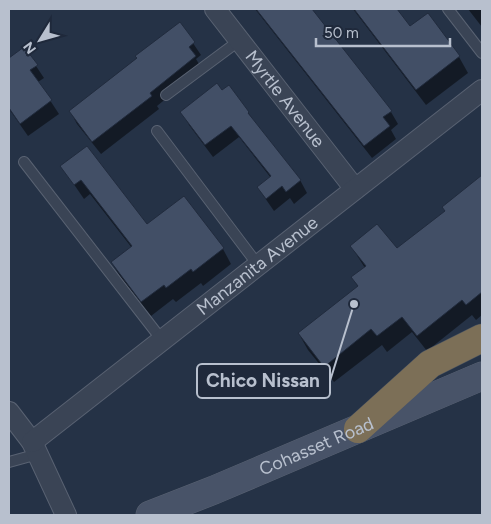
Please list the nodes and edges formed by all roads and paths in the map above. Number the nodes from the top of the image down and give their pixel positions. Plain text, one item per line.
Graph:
1 (216, 9) edge
2 (448, 9) edge
3 (240, 40) junction
4 (482, 53) edge
5 (482, 90) edge
6 (166, 95) dead end
7 (157, 131) dead end
8 (24, 162) dead end
9 (355, 189) junction
10 (258, 265) junction
11 (482, 338) edge
12 (162, 340) junction
13 (482, 376) edge
14 (9, 412) edge
15 (358, 429) junction
16 (35, 448) junction
17 (9, 462) edge
18 (66, 515) edge
19 (150, 515) edge

1 - 3 street, Myrtle Avenue
2 - 4 lane
3 - 6 lane
3 - 9 street, Myrtle Avenue
5 - 9 street, Manzanita Avenue
7 - 10 lane
8 - 12 lane
9 - 10 street, Manzanita Avenue
10 - 12 street, Manzanita Avenue
11 - 15 highway
12 - 16 street, Manzanita Avenue
13 - 15 main road, Cohasset Road
14 - 16 street
15 - 19 main road, Cohasset Road
16 - 17 lane
16 - 18 street

